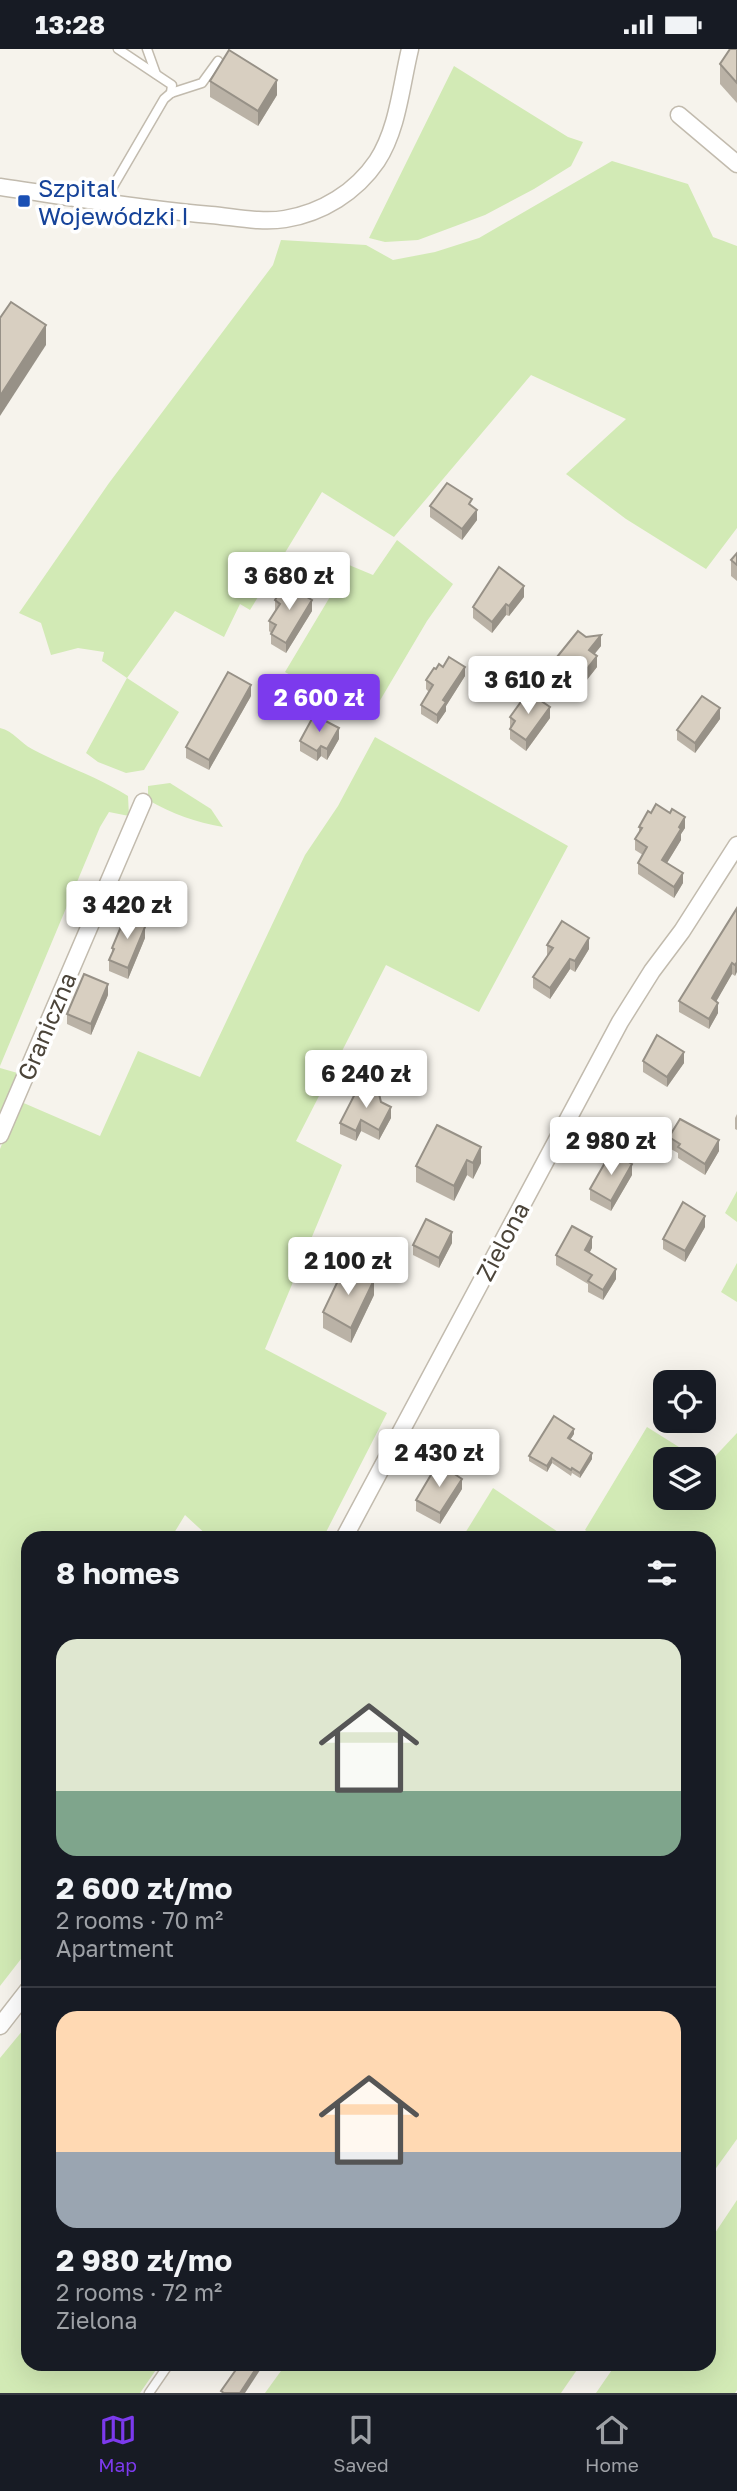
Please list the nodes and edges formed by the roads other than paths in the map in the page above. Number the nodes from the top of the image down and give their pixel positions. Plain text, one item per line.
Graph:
1 (118, 49) edge
2 (147, 49) edge
3 (410, 49) edge
4 (218, 61) dead end
5 (156, 74) junction
6 (171, 93) junction
7 (679, 115) dead end
8 (737, 164) edge
9 (0, 187) edge
10 (104, 202) junction
11 (143, 802) dead end
12 (737, 845) edge
13 (0, 1135) edge
14 (348, 1531) edge
15 (21, 1999) edge
16 (0, 2026) edge
17 (164, 2371) edge
18 (149, 2393) edge

1 - 5 lane
2 - 5 lane
3 - 10 street
4 - 6 lane
5 - 6 lane
6 - 10 lane
7 - 8 street
9 - 10 street
11 - 13 street, Graniczna
12 - 14 street, Zielona
15 - 16 street
17 - 18 lane

